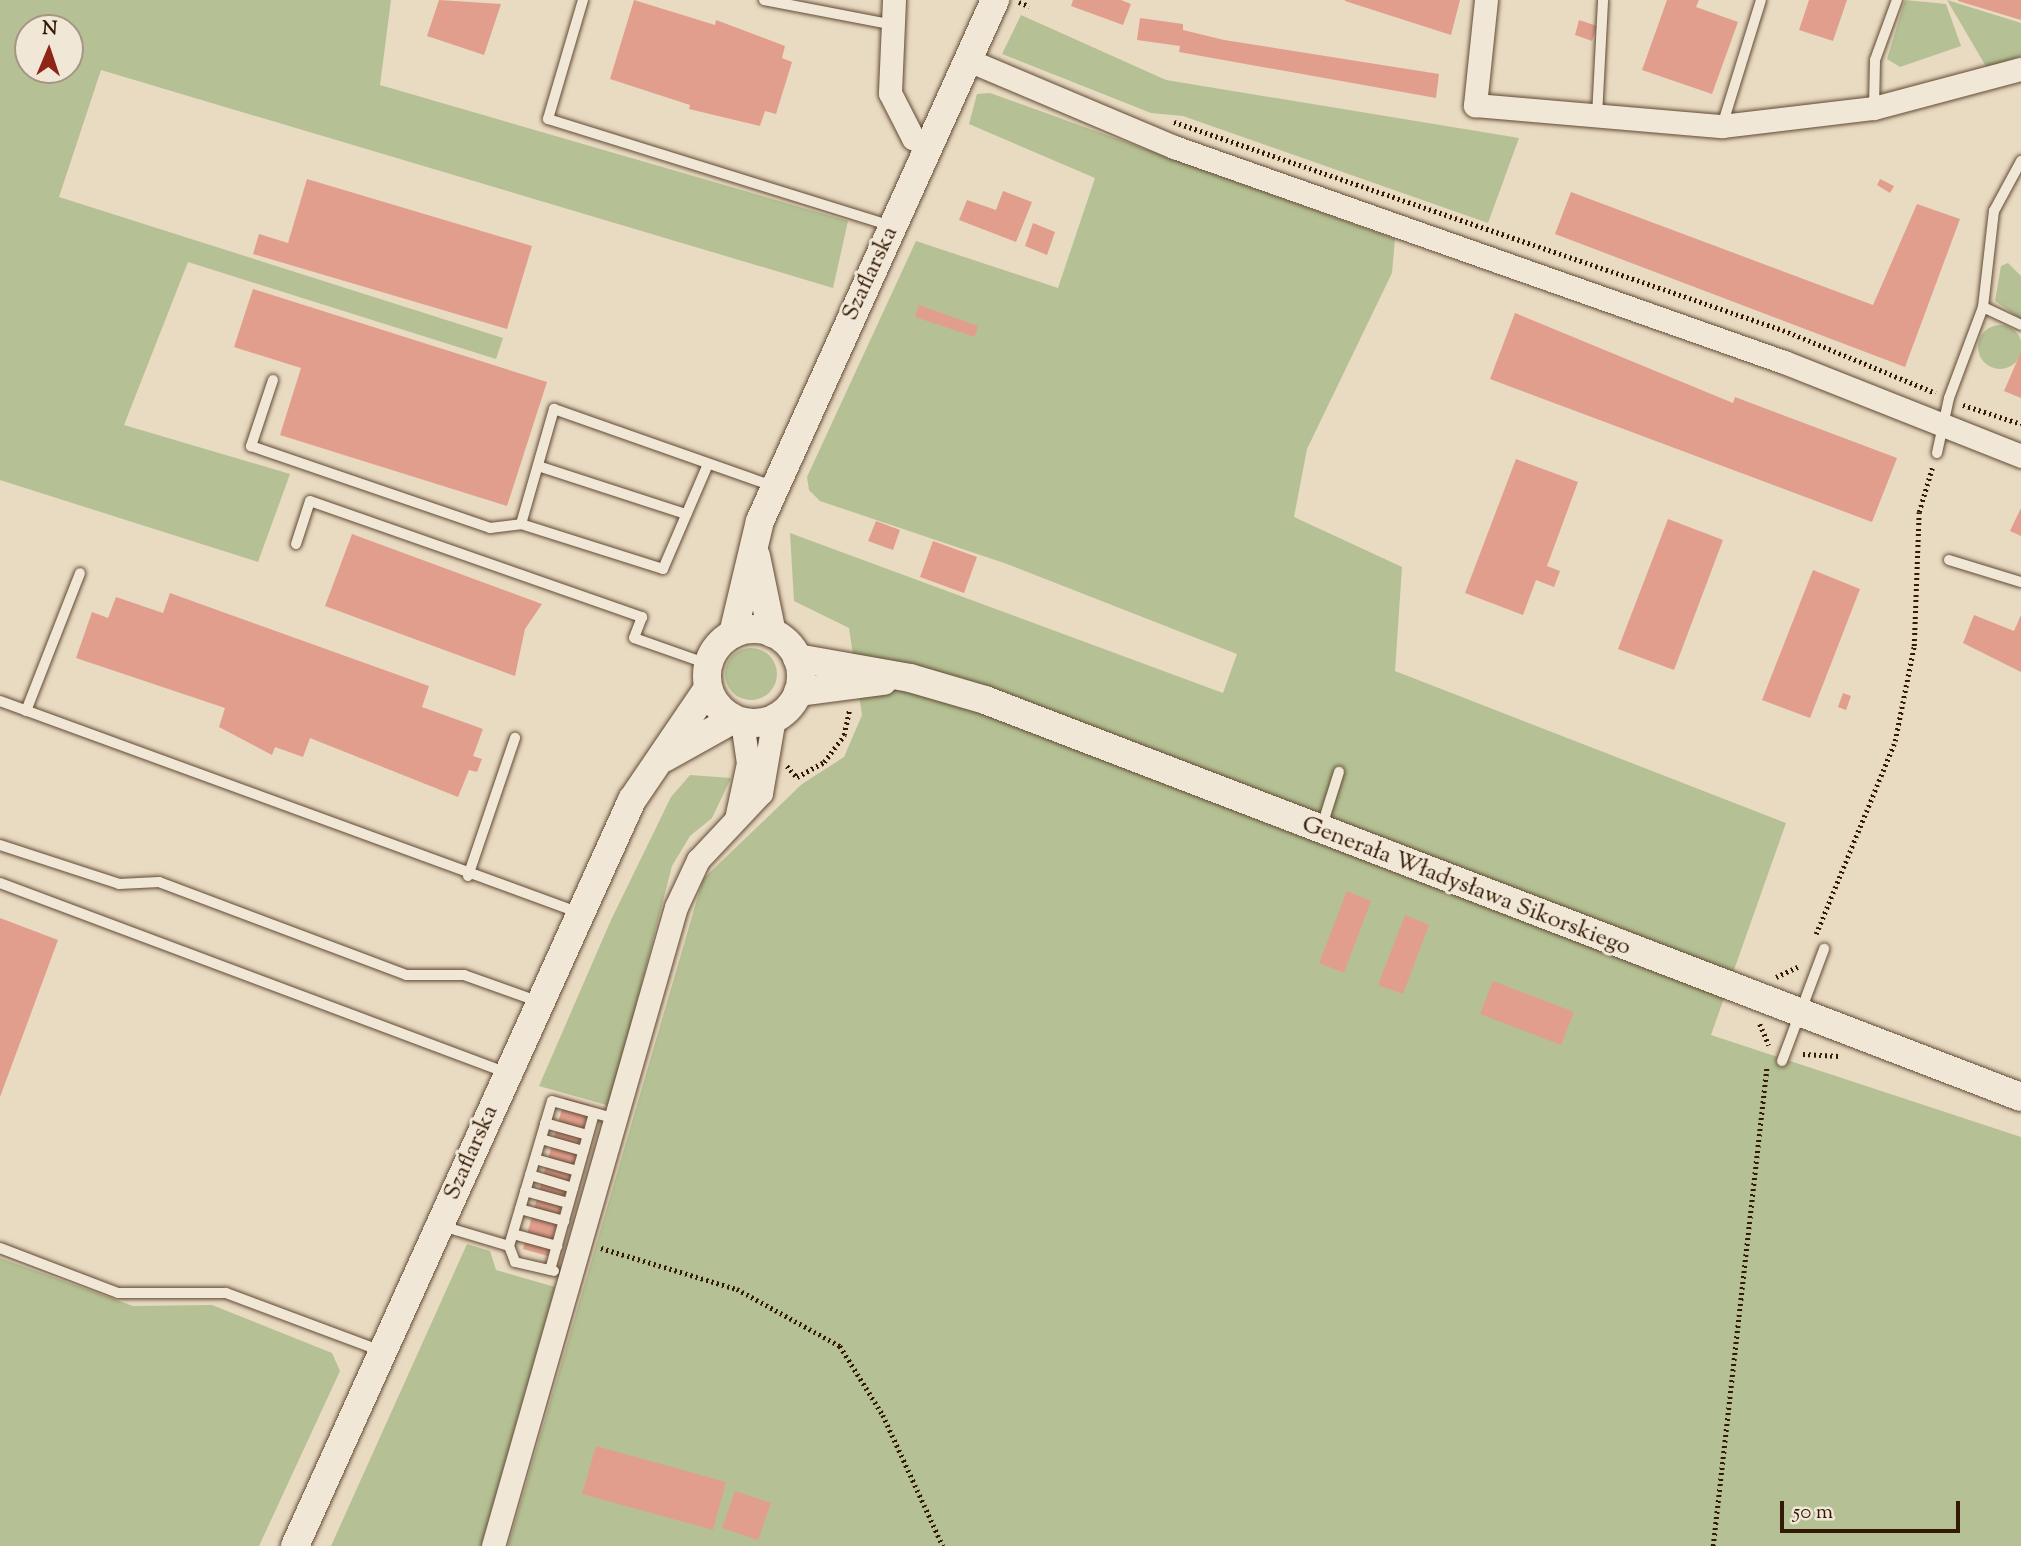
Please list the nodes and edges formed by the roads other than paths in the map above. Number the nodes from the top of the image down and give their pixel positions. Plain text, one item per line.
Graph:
1 (583, 0) edge
2 (764, 0) edge
3 (894, 0) edge
4 (995, 0) edge
5 (1486, 0) edge
6 (1603, 0) edge
7 (1761, 0) edge
8 (1897, 0) edge
9 (894, 25) junction
10 (968, 60) junction
11 (2021, 69) edge
12 (1874, 108) junction
13 (1597, 116) junction
14 (1722, 126) junction
15 (929, 146) junction
16 (2019, 165) edge
17 (893, 227) junction
18 (1983, 307) junction
19 (2021, 325) edge
20 (273, 380) dead end
21 (1944, 424) junction
22 (1937, 453) road end
23 (2021, 456) edge
24 (708, 464) junction
25 (538, 467) junction
26 (775, 487) junction
27 (686, 514) junction
28 (522, 524) junction
29 (296, 544) dead end
30 (754, 550) junction
31 (1949, 560) dead end
32 (80, 573) dead end
33 (2021, 582) edge
34 (772, 633) junction
35 (733, 634) junction
36 (797, 657) junction
37 (708, 676) junction
38 (910, 678) junction
39 (798, 692) junction
40 (0, 701) edge
41 (26, 711) junction
42 (774, 718) junction
43 (738, 720) junction
44 (515, 738) dead end
45 (655, 763) junction
46 (1339, 772) dead end
47 (733, 825) junction
48 (1321, 831) junction
49 (0, 845) edge
50 (468, 876) junction
51 (0, 883) edge
52 (580, 913) junction
53 (1824, 949) dead end
54 (540, 1002) junction
55 (1800, 1014) junction
56 (1782, 1061) dead end
57 (508, 1073) junction
58 (2021, 1097) edge
59 (594, 1113) junction
60 (616, 1119) junction
61 (545, 1123) junction
62 (587, 1135) junction
63 (541, 1139) junction
64 (583, 1151) junction
65 (535, 1159) junction
66 (577, 1171) junction
67 (530, 1175) junction
68 (573, 1188) junction
69 (525, 1191) junction
70 (568, 1203) junction
71 (520, 1209) junction
72 (564, 1221) junction
73 (439, 1225) junction
74 (513, 1234) junction
75 (509, 1246) junction
76 (557, 1246) junction
77 (0, 1248) edge
78 (560, 1273) junction
79 (381, 1351) junction
80 (295, 1546) edge
81 (493, 1546) edge

1 - 17 lane
2 - 9 lane
3 - 9 street
4 - 10 street, Szaflarska
5 - 13 street
6 - 13 lane
7 - 14 lane
8 - 12 lane
9 - 15 street
10 - 15 street, Szaflarska
10 - 21 street
11 - 12 street
12 - 14 street
13 - 14 street
15 - 17 street, Szaflarska
16 - 18 lane
17 - 26 street, Szaflarska
18 - 19 lane
18 - 21 lane
20 - 28 lane
21 - 22 lane
21 - 23 street
24 - 25 lane
24 - 26 lane
24 - 27 lane
25 - 27 lane
25 - 28 lane
26 - 30 street, Szaflarska
27 - 28 lane
29 - 37 lane
30 - 34 street
30 - 35 street, Szaflarska
31 - 33 lane
32 - 41 lane
34 - 35 street
34 - 36 street
35 - 37 street
36 - 38 street, Generała Władysława Sikorskiego
36 - 39 street
37 - 43 street
37 - 45 street, Szaflarska
38 - 39 street, Generała Władysława Sikorskiego
38 - 48 street, Generała Władysława Sikorskiego
39 - 42 street
40 - 41 lane
41 - 50 lane
42 - 43 street
42 - 47 street
43 - 45 street
43 - 47 street
44 - 50 lane
45 - 52 street, Szaflarska
46 - 48 lane
47 - 60 street
48 - 55 street, Generała Władysława Sikorskiego
49 - 54 lane
50 - 52 lane
51 - 57 lane
52 - 54 street, Szaflarska
53 - 55 lane
54 - 57 street, Szaflarska
55 - 56 lane
55 - 58 street, Generała Władysława Sikorskiego
57 - 73 street, Szaflarska
59 - 60 lane
59 - 61 lane
59 - 62 lane
60 - 78 street
61 - 62 lane
61 - 63 lane
62 - 64 lane
63 - 64 lane
63 - 65 lane
64 - 66 lane
65 - 66 lane
65 - 67 lane
66 - 68 lane
67 - 68 lane
67 - 69 lane
68 - 70 lane
69 - 70 lane
69 - 71 lane
70 - 72 lane
71 - 72 lane
71 - 74 lane
72 - 76 lane
73 - 75 lane
73 - 79 street, Szaflarska
74 - 75 lane
74 - 76 lane
75 - 78 lane
76 - 78 lane
77 - 79 lane
78 - 81 street
79 - 80 street, Szaflarska

